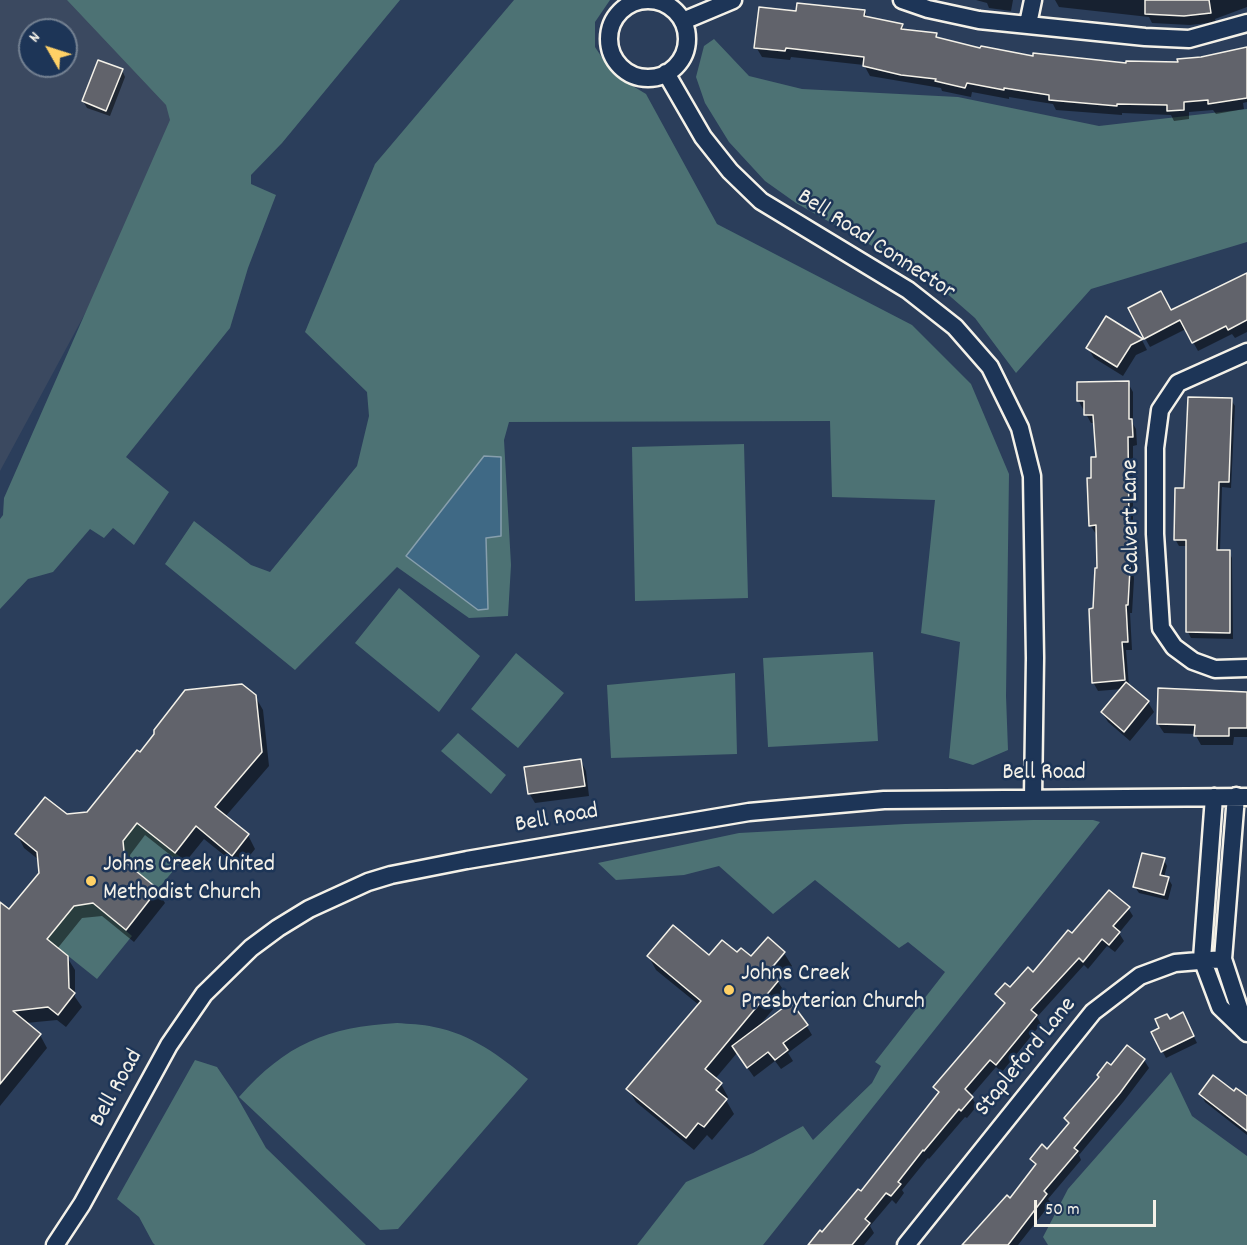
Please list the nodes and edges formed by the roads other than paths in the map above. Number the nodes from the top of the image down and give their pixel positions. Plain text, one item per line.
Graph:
1 (733, 0) edge
2 (902, 0) edge
3 (1033, 0) edge
4 (683, 21) junction
5 (1247, 23) edge
6 (1028, 24) junction
7 (666, 73) junction
8 (1247, 352) edge
9 (1247, 668) edge
10 (1214, 796) junction
11 (1241, 796) edge
12 (1033, 798) junction
13 (1208, 878) junction
14 (1230, 881) junction
15 (1223, 959) junction
16 (1202, 960) junction
17 (1247, 1033) edge
18 (55, 1245) edge
19 (906, 1245) edge

1 - 4 street
2 - 6 street
3 - 6 street
4 - 7 street
4 - 7 street
5 - 6 street
7 - 12 street, Bell Road Connector
8 - 9 street, Calvert Lane
10 - 11 street, Bell Road
10 - 12 street, Bell Road
10 - 13 street
11 - 14 street
12 - 18 street, Bell Road
13 - 14 street
13 - 16 street
14 - 15 street
15 - 16 street, Stapleford Lane
15 - 17 street
16 - 17 street
16 - 19 street, Stapleford Lane

